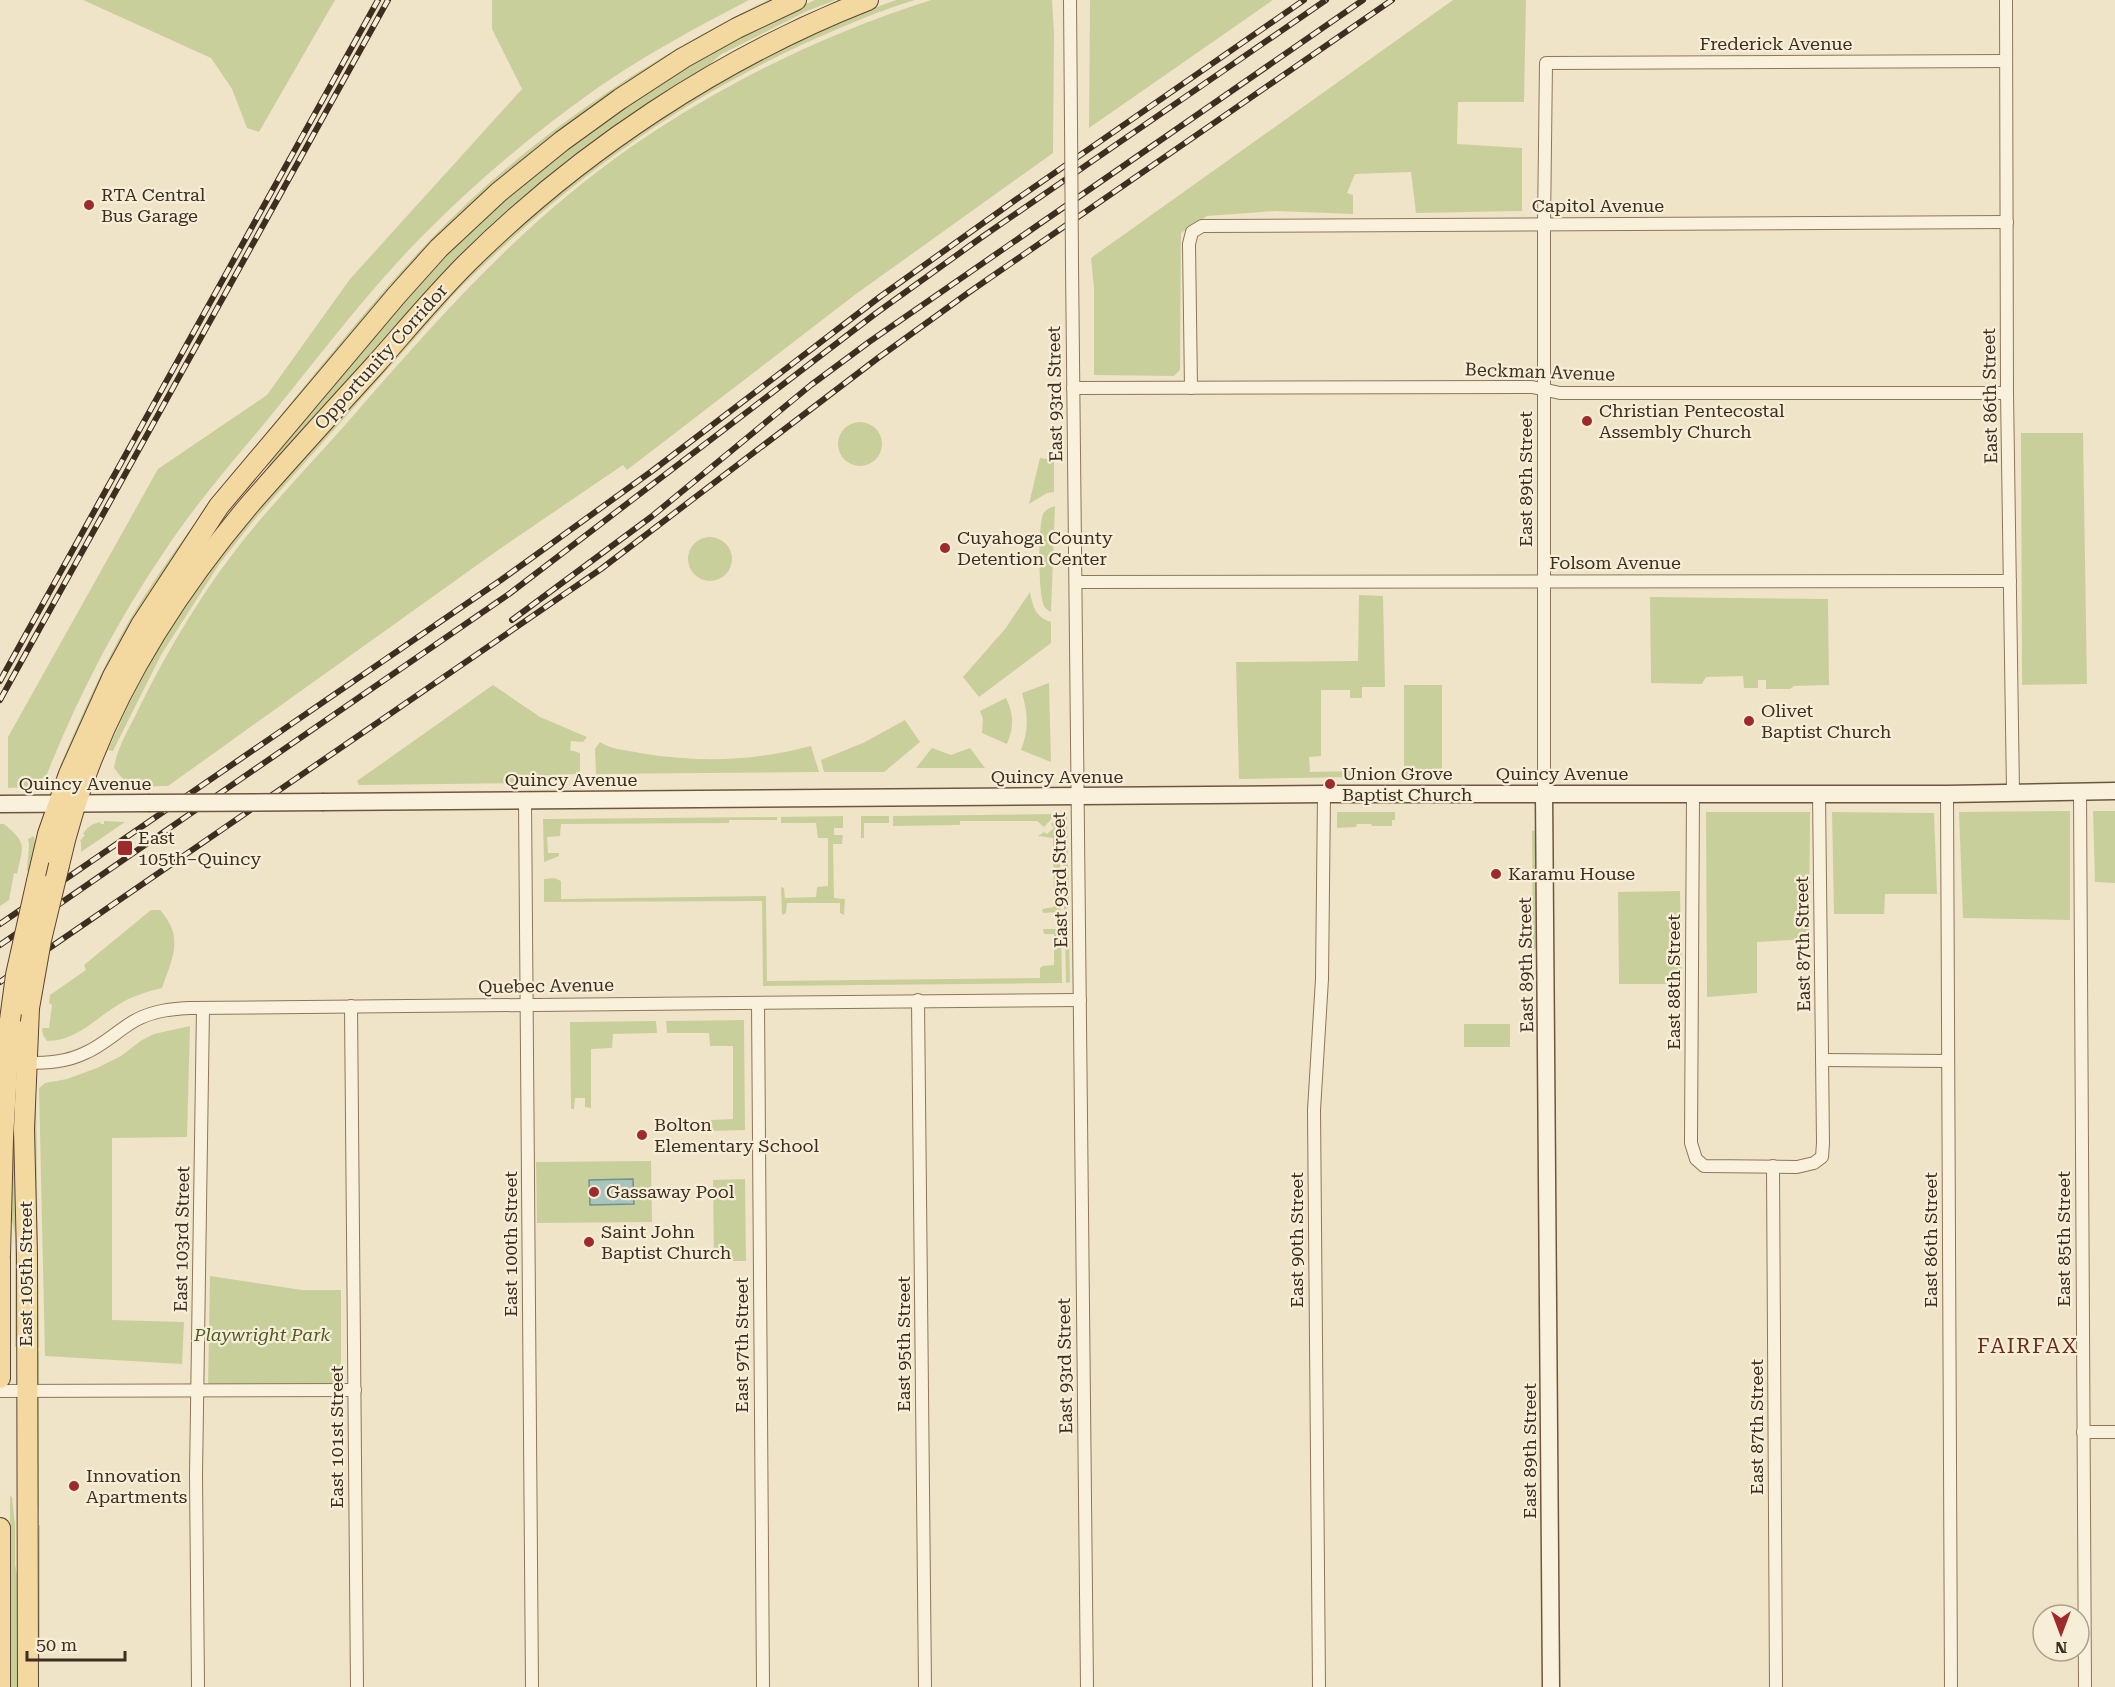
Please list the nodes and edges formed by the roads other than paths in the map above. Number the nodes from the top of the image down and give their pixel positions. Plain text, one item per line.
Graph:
1 (796, 0) edge
2 (868, 0) edge
3 (1070, 0) edge
4 (2006, 0) edge
5 (2006, 61) junction
6 (1546, 63) joint
7 (2007, 222) junction
8 (1544, 225) junction
9 (1073, 388) junction
10 (1191, 388) junction
11 (1545, 390) junction
12 (2007, 393) junction
13 (1545, 581) junction
14 (2010, 581) junction
15 (1076, 582) junction
16 (2115, 791) edge
17 (2013, 792) junction
18 (2080, 792) junction
19 (1693, 793) junction
20 (1819, 793) junction
21 (1324, 794) junction
22 (1544, 794) junction
23 (1947, 794) junction
24 (1077, 796) junction
25 (525, 800) junction
26 (0, 804) edge
27 (66, 804) junction
28 (59, 866) joint
29 (37, 881) joint
30 (918, 1000) junction
31 (1080, 1000) junction
32 (758, 1003) junction
33 (527, 1005) junction
34 (351, 1006) junction
35 (203, 1008) junction
36 (1822, 1060) junction
37 (1948, 1061) junction
38 (27, 1063) junction
39 (1773, 1166) junction
40 (0, 1257) edge
41 (0, 1378) edge
42 (197, 1390) junction
43 (355, 1390) junction
44 (0, 1391) edge
45 (27, 1391) junction
46 (2083, 1432) junction
47 (2115, 1432) edge
48 (0, 1528) edge
49 (0, 1687) edge
50 (28, 1687) edge
51 (198, 1687) edge
52 (357, 1687) edge
53 (532, 1687) edge
54 (763, 1687) edge
55 (925, 1687) edge
56 (1087, 1687) edge
57 (1319, 1687) edge
58 (1551, 1687) edge
59 (1776, 1687) edge
60 (1951, 1687) edge
61 (2085, 1687) edge

1 - 27 main road, Opportunity Corridor
2 - 27 main road, Opportunity Corridor
3 - 9 street, East 93rd Street, bridge
4 - 5 street, East 86th Street
5 - 6 street, Frederick Avenue
5 - 7 street, East 86th Street
6 - 8 street, East 89th Street
7 - 8 street, Capitol Avenue
7 - 12 street, East 86th Street
8 - 10 street, Capitol Avenue
8 - 11 street, East 89th Street
9 - 10 street, Beckman Avenue
9 - 15 street, East 93rd Street
10 - 11 street, Beckman Avenue
11 - 12 street, Beckman Avenue
11 - 13 street, East 89th Street
12 - 14 street, East 86th Street
13 - 14 street, Folsom Avenue
13 - 15 street, Folsom Avenue
13 - 22 street, East 89th Street
14 - 17 street, East 86th Street
15 - 24 street, East 93rd Street
16 - 18 street, Quincy Avenue
17 - 18 street, Quincy Avenue
17 - 23 street, Quincy Avenue
18 - 46 street, East 85th Street
19 - 20 street, Quincy Avenue
19 - 22 street, Quincy Avenue
19 - 39 street, East 88th Street
20 - 23 street, Quincy Avenue
20 - 36 street, East 87th Street
21 - 22 street, Quincy Avenue
21 - 24 street, Quincy Avenue
21 - 57 street, East 90th Street
22 - 58 street, East 89th Street
23 - 37 street, East 86th Street
24 - 25 street, Quincy Avenue
24 - 31 street, East 93rd Street
25 - 27 street, Quincy Avenue, bridge
25 - 33 street, East 100th Street
26 - 27 street, Quincy Avenue
27 - 28 main road, Opportunity Corridor
27 - 29 main road, Opportunity Corridor
28 - 38 main road, East 105th Street, bridge
29 - 40 main road, East 105th Street, bridge
30 - 31 street, Quebec Avenue
30 - 32 street, Quebec Avenue
30 - 55 street, East 95th Street
31 - 56 street, East 93rd Street
32 - 33 street, Quebec Avenue
32 - 54 street, East 97th Street
33 - 34 street, Quebec Avenue
33 - 53 street, East 100th Street
34 - 35 street, Quebec Avenue
34 - 43 street, East 101st Street
35 - 38 street, Quebec Avenue
35 - 42 street, East 103rd Street
36 - 37 street
36 - 39 street, East 87th Street
37 - 60 street, East 86th Street
38 - 45 main road, East 105th Street
39 - 59 street, East 87th Street
40 - 41 main road, East 105th Street
42 - 43 street
42 - 45 street
42 - 51 street, East 103rd Street
43 - 52 street, East 101st Street
44 - 45 street
45 - 50 main road, East 105th Street
46 - 47 street
46 - 61 street, East 85th Street
48 - 49 main road

